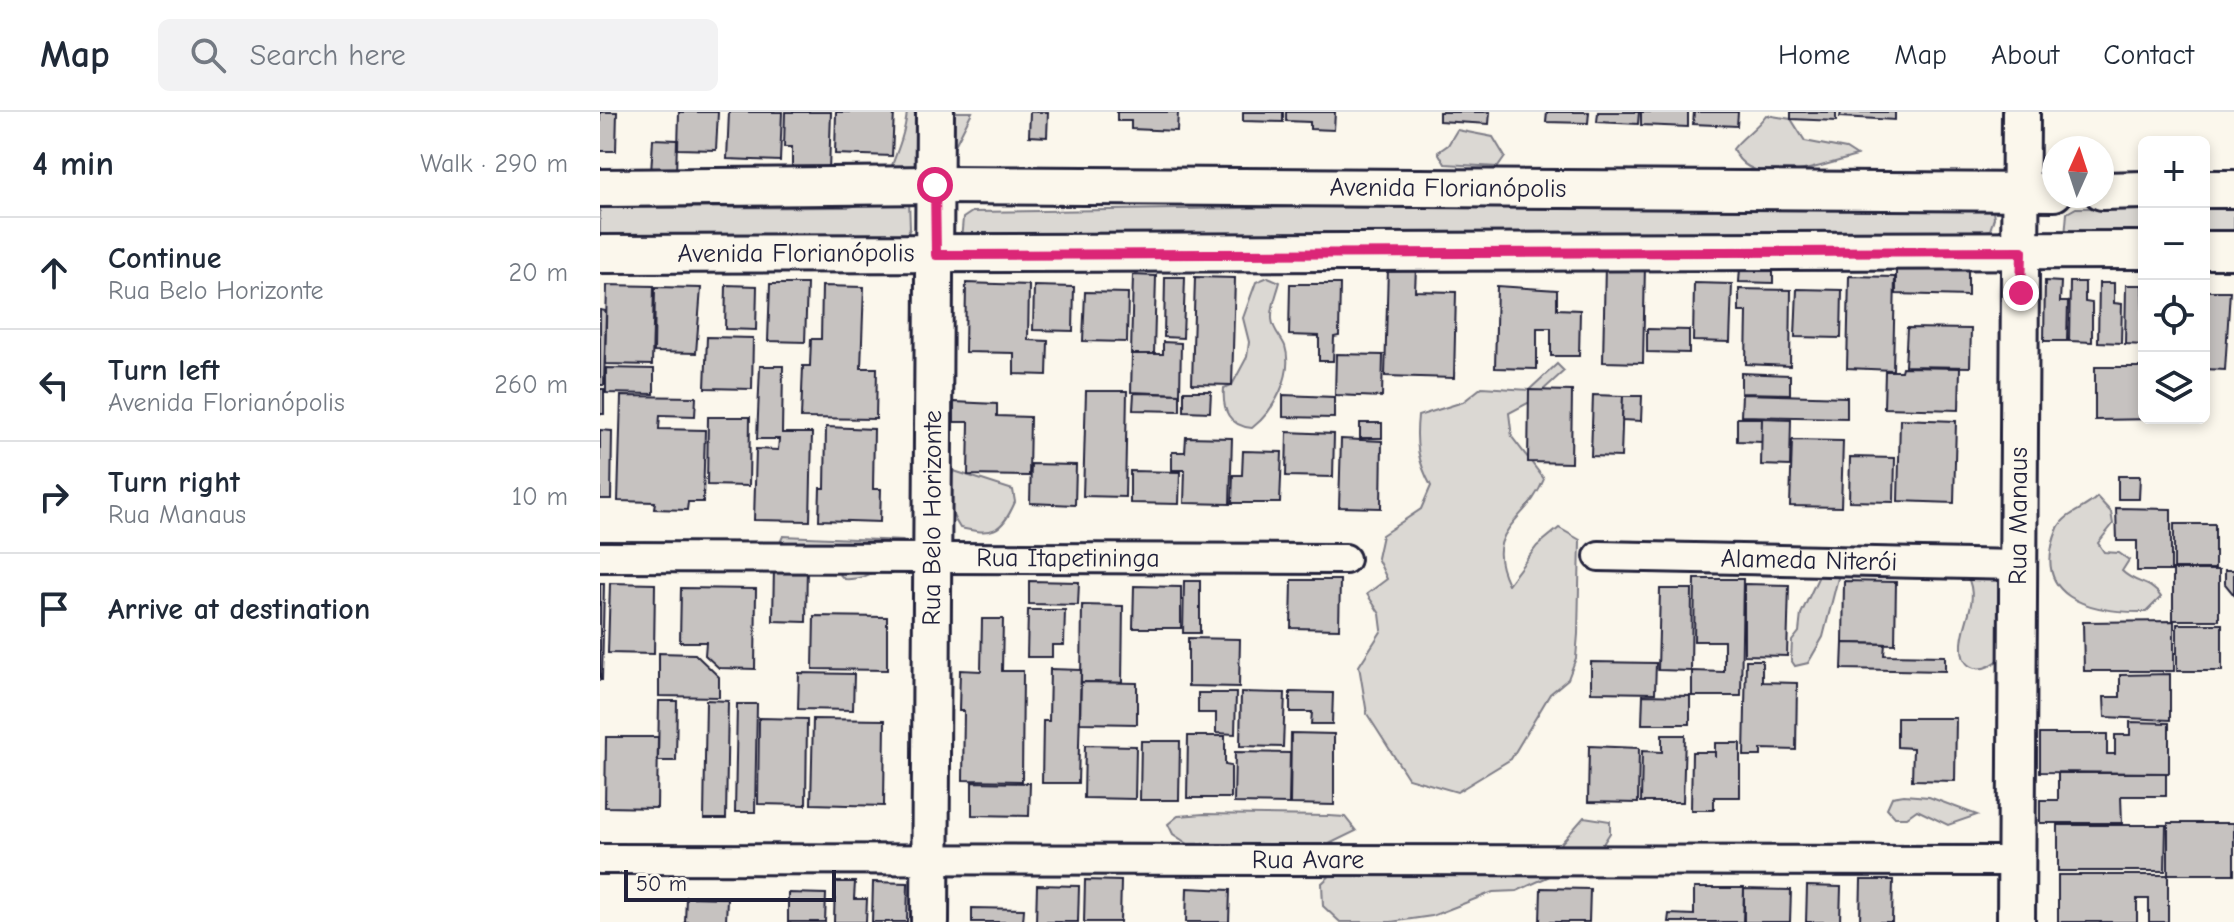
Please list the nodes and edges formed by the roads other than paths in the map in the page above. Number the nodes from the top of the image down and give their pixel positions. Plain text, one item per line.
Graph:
1 (935, 112) edge
2 (2021, 112) edge
3 (935, 185) junction
4 (600, 188) edge
5 (2210, 189) edge
6 (2234, 189) edge
7 (2138, 190) edge
8 (2114, 191) edge
9 (2038, 192) edge
10 (2138, 250) edge
11 (2210, 250) edge
12 (2234, 250) edge
13 (2022, 251) junction
14 (600, 254) edge
15 (936, 255) junction
16 (1599, 556) dead end
17 (600, 557) edge
18 (935, 559) junction
19 (1345, 559) dead end
20 (2017, 565) junction
21 (930, 858) junction
22 (600, 859) edge
23 (2015, 861) junction
24 (930, 922) edge
25 (2016, 922) edge

1 - 3 street, Rua Belo Horizonte
2 - 9 street, Rua Manaus
3 - 4 street, Avenida Florianópolis
3 - 9 street, Avenida Florianópolis
3 - 15 street, Rua Belo Horizonte
5 - 6 street
7 - 8 street
9 - 13 street, Rua Manaus
10 - 13 street, Avenida Florianópolis
11 - 12 street
13 - 15 street, Avenida Florianópolis
13 - 20 street, Rua Manaus
14 - 15 street, Avenida Florianópolis
15 - 18 street, Rua Belo Horizonte
16 - 20 street, Alameda Niterói
17 - 18 street, Rua Itapetininga
18 - 19 street, Rua Itapetininga
18 - 21 street, Rua Belo Horizonte
20 - 23 street, Rua Manaus
21 - 22 street, Rua Avare
21 - 23 street, Rua Avare
21 - 24 street, Rua Belo Horizonte
23 - 25 street, Rua Manaus

